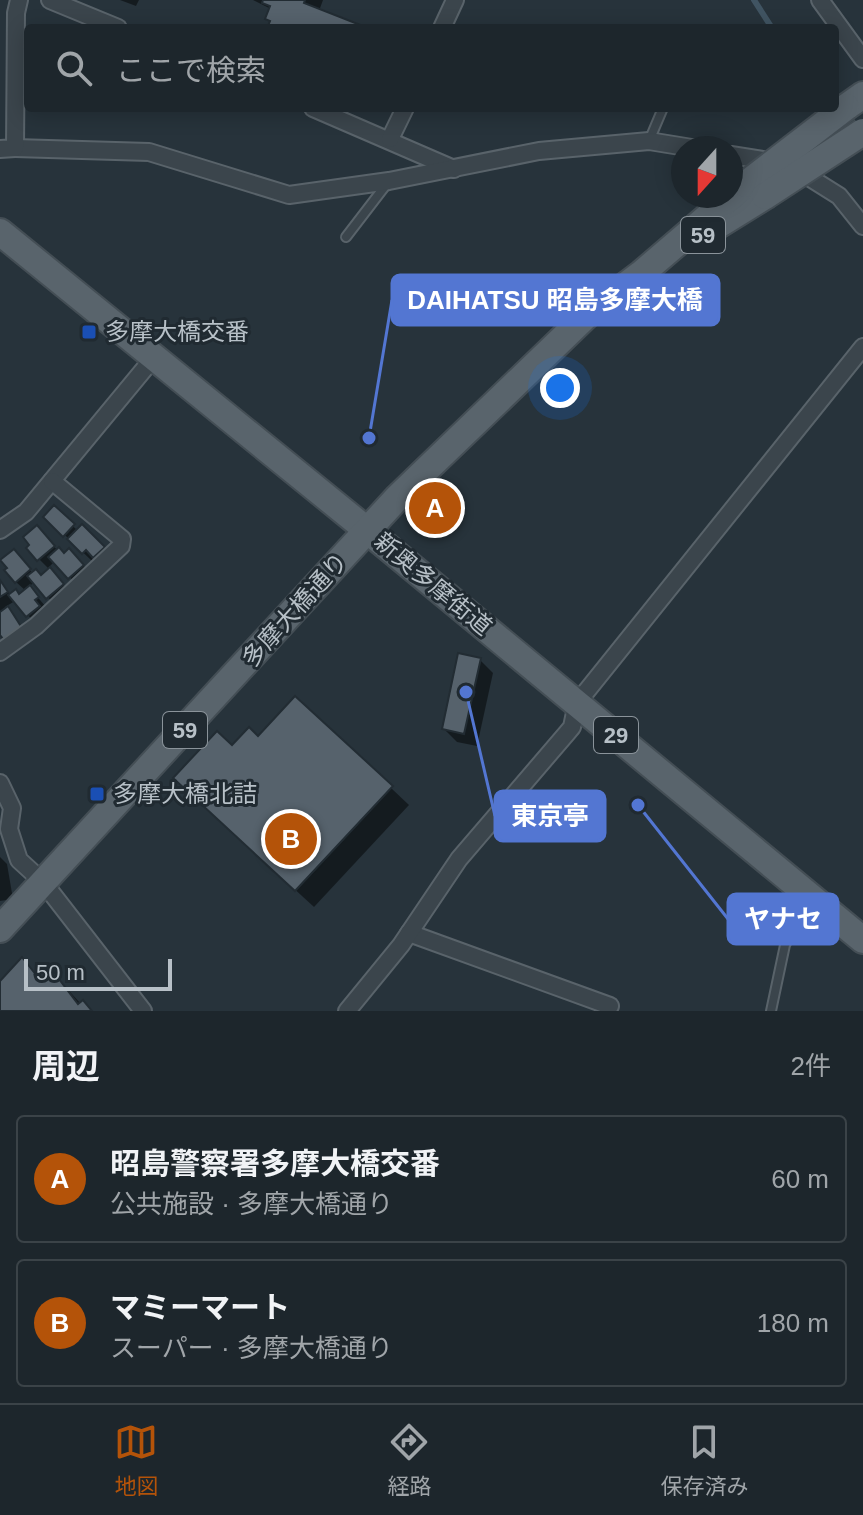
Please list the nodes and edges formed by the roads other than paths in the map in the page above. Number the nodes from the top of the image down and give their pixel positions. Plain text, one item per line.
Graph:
1 (19, 0) edge
2 (50, 0) edge
3 (455, 0) edge
4 (820, 0) edge
5 (108, 24) edge
6 (444, 24) edge
7 (837, 24) edge
8 (839, 26) edge
9 (863, 59) edge
10 (855, 101) edge
11 (323, 112) edge
12 (403, 112) edge
13 (661, 112) edge
14 (863, 132) edge
15 (390, 139) junction
16 (649, 141) junction
17 (671, 145) edge
18 (8, 149) edge
19 (743, 157) edge
20 (454, 169) junction
21 (389, 181) junction
22 (756, 190) junction
23 (863, 226) edge
24 (0, 232) edge
25 (346, 237) dead end
26 (863, 347) edge
27 (155, 356) junction
28 (52, 481) junction
29 (0, 530) edge
30 (368, 531) junction
31 (0, 652) edge
32 (577, 703) junction
33 (0, 783) edge
34 (43, 882) junction
35 (809, 897) junction
36 (0, 929) edge
37 (409, 933) junction
38 (863, 940) edge
39 (610, 1006) dead end
40 (143, 1011) edge
41 (347, 1011) edge
42 (771, 1011) edge

1 - 18 street
2 - 5 street
3 - 6 street
4 - 7 street
8 - 9 street
10 - 22 main road, 多摩大橋通り / 59, bridge
11 - 15 street
12 - 15 street
13 - 16 lane
14 - 22 main road, 多摩大橋通り / 59, bridge
15 - 20 street
16 - 17 street
16 - 20 street
18 - 21 street
19 - 23 street
20 - 21 street
21 - 25 lane
22 - 30 main road, 多摩大橋通り / 59
24 - 27 main road, 新奥多摩街道 / 29
26 - 32 street
27 - 28 street
27 - 30 main road, 新奥多摩街道 / 29
28 - 29 street
28 - 31 street
30 - 32 main road, 新奥多摩街道 / 29
30 - 34 main road, 多摩大橋通り / 59
32 - 35 main road, 新奥多摩街道 / 29
32 - 37 street
33 - 34 street
34 - 36 main road, 多摩大橋通り / 59
34 - 40 street
35 - 38 main road, 新奥多摩街道 / 29
35 - 42 lane
37 - 39 street
37 - 41 street

